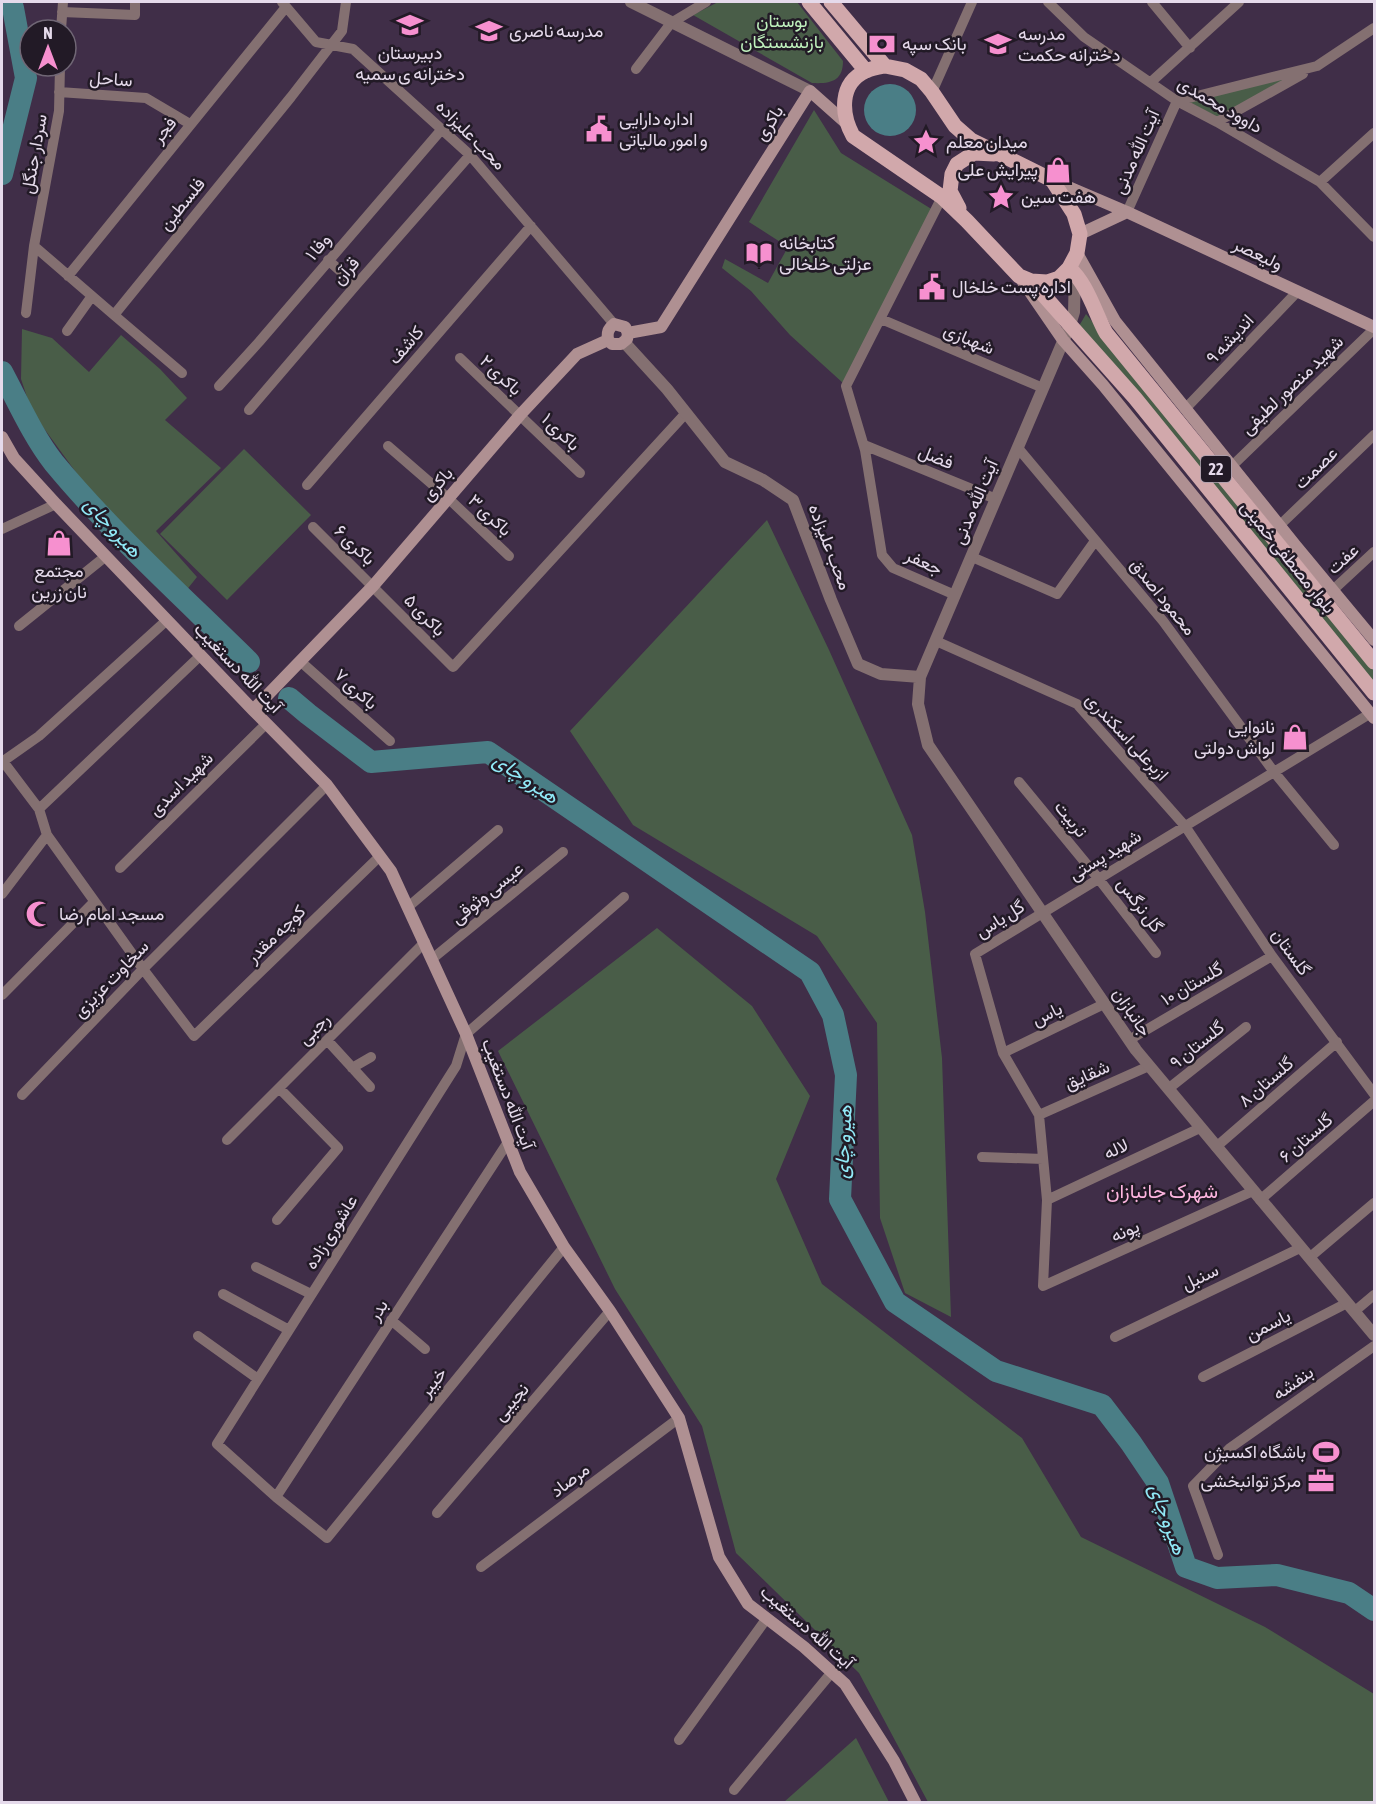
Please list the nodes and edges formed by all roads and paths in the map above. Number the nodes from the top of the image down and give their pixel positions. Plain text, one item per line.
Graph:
1 (135, 2) edge
2 (346, 2) edge
3 (631, 2) edge
4 (706, 2) edge
5 (809, 2) edge
6 (831, 2) edge
7 (972, 2) edge
8 (1048, 2) edge
9 (1152, 2) edge
10 (1239, 2) edge
11 (284, 4) edge
12 (63, 7) edge
13 (671, 22) junction
14 (1374, 28) edge
15 (331, 45) junction
16 (1190, 48) junction
17 (885, 66) junction
18 (1317, 66) junction
19 (636, 69) dead end
20 (866, 71) junction
21 (60, 78) edge
22 (1152, 81) junction
23 (810, 91) junction
24 (59, 92) junction
25 (933, 92) junction
26 (1177, 101) junction
27 (1217, 122) junction
28 (846, 123) junction
29 (190, 124) junction
30 (442, 129) junction
31 (1374, 134) edge
32 (996, 154) junction
33 (470, 155) junction
34 (1052, 180) junction
35 (1320, 182) junction
36 (942, 198) junction
37 (1126, 212) junction
38 (967, 220) junction
39 (531, 226) junction
40 (1080, 234) junction
41 (1374, 237) edge
42 (34, 246) junction
43 (1077, 254) junction
44 (328, 260) junction
45 (1072, 271) junction
46 (68, 276) junction
47 (1025, 279) junction
48 (356, 285) junction
49 (1297, 292) junction
50 (92, 296) junction
51 (26, 313) dead end
52 (114, 315) junction
53 (881, 319) junction
54 (614, 324) junction
55 (1070, 326) junction
56 (1374, 328) edge
57 (67, 331) dead end
58 (626, 338) junction
59 (608, 340) junction
60 (1064, 340) junction
61 (460, 358) dead end
62 (182, 373) dead end
63 (219, 386) dead end
64 (1043, 388) junction
65 (1186, 408) junction
66 (249, 410) dead end
67 (686, 413) junction
68 (520, 415) junction
69 (1374, 435) edge
70 (2, 437) edge
71 (864, 445) junction
72 (388, 446) dead end
73 (1018, 448) junction
74 (1233, 465) junction
75 (580, 473) dead end
76 (307, 485) dead end
77 (448, 498) junction
78 (996, 499) junction
79 (56, 504) junction
80 (1280, 525) junction
81 (313, 527) dead end
82 (2, 529) edge
83 (1095, 541) junction
84 (1374, 552) edge
85 (106, 556) junction
86 (509, 556) dead end
87 (972, 557) junction
88 (373, 586) junction
89 (1333, 590) junction
90 (955, 595) junction
91 (167, 620) junction
92 (20, 626) dead end
93 (1374, 640) edge
94 (936, 641) junction
95 (201, 655) junction
96 (300, 661) junction
97 (1374, 662) edge
98 (920, 677) junction
99 (1374, 693) edge
100 (253, 711) junction
101 (1373, 715) edge
102 (266, 724) junction
103 (390, 741) dead end
104 (2, 761) edge
105 (1274, 772) junction
106 (1019, 782) dead end
107 (327, 784) junction
108 (39, 809) junction
109 (1185, 826) junction
110 (498, 830) dead end
111 (47, 836) junction
112 (1334, 845) dead end
113 (563, 852) dead end
114 (380, 856) junction
115 (120, 868) dead end
116 (1098, 878) junction
117 (2, 894) edge
118 (624, 897) dead end
119 (94, 902) junction
120 (408, 907) junction
121 (1042, 912) junction
122 (425, 942) junction
123 (1156, 953) dead end
124 (1272, 956) junction
125 (432, 959) junction
126 (143, 969) junction
127 (2, 995) edge
128 (1104, 1004) junction
129 (1246, 1027) dead end
130 (465, 1034) junction
131 (327, 1040) junction
132 (1129, 1040) junction
133 (1337, 1042) junction
134 (1004, 1053) junction
135 (371, 1057) dead end
136 (1149, 1066) junction
137 (352, 1068) junction
138 (370, 1087) dead end
139 (279, 1088) junction
140 (1168, 1089) junction
141 (1374, 1094) edge
142 (22, 1095) dead end
143 (1374, 1101) edge
144 (1039, 1115) junction
145 (1200, 1128) junction
146 (227, 1140) dead end
147 (508, 1142) junction
148 (1216, 1147) junction
149 (982, 1157) dead end
150 (1043, 1159) junction
151 (1256, 1195) junction
152 (1047, 1200) junction
153 (1374, 1203) edge
154 (277, 1221) dead end
155 (564, 1247) junction
156 (1300, 1248) junction
157 (1309, 1258) junction
158 (256, 1267) dead end
159 (223, 1294) dead end
160 (311, 1294) junction
161 (1374, 1295) edge
162 (1351, 1307) junction
163 (610, 1311) junction
164 (391, 1320) junction
165 (289, 1330) junction
166 (1374, 1335) edge
167 (198, 1336) dead end
168 (1115, 1336) dead end
169 (1374, 1346) edge
170 (425, 1349) dead end
171 (1203, 1377) dead end
172 (258, 1379) junction
173 (680, 1418) junction
174 (276, 1497) junction
175 (437, 1513) dead end
176 (1218, 1555) dead end
177 (481, 1567) dead end
178 (767, 1618) junction
179 (832, 1672) junction
180 (679, 1740) dead end
181 (734, 1790) dead end
182 (915, 1803) edge

1 - 12 street
2 - 15 street, فلسطین
3 - 13 street
4 - 13 street
5 - 20 main road
6 - 17 main road
7 - 25 street
8 - 22 street, داوود محمدی
9 - 16 street
10 - 16 street
11 - 15 street, محب علیزاده
11 - 29 street, فجر
13 - 19 street
13 - 23 street
14 - 18 street
15 - 30 street, محب علیزاده
15 - 52 street, فلسطین
16 - 22 street
17 - 20 main road
17 - 25 main road
18 - 26 street
18 - 27 street
20 - 28 main road
21 - 24 street, سردار جنگل
22 - 26 street, داوود محمدی
23 - 28 main road
23 - 58 main road, باکری
24 - 29 street, ساحل
24 - 42 street, سردار جنگل
25 - 32 main road
26 - 27 street, داوود محمدی
26 - 37 street, آیت الله مدنی
27 - 35 street, داوود محمدی
28 - 36 main road
29 - 46 street, فجر
30 - 33 street, محب علیزاده
30 - 44 street, وفا ۱
31 - 35 street
32 - 34 main road
32 - 38 main road
33 - 39 street, محب علیزاده
33 - 48 street, قرآن
34 - 37 main road, ولیعصر
34 - 40 main road
35 - 41 street, داوود محمدی
36 - 38 main road
36 - 53 street
37 - 40 main road
37 - 49 main road, ولیعصر
38 - 47 main road
39 - 54 street, محب علیزاده
39 - 76 street, کاشف
40 - 43 main road
42 - 46 street
42 - 51 street, سردار جنگل
43 - 45 main road
43 - 65 main road
44 - 48 street
44 - 63 street, وفا ۱
45 - 47 main road
45 - 55 street, آیت‌ الله مدنی
45 - 97 main road, بلوار مصطفی خمینی / 22
46 - 50 street
47 - 55 main road, بلوار مصطفی خمینی / 22
47 - 60 main road
48 - 66 street, قرآن
49 - 56 main road, ولیعصر
49 - 65 street, اندیشه ۹
50 - 52 street
50 - 57 street
52 - 62 street
53 - 64 street, شهبازی
53 - 71 street
54 - 58 main road
54 - 59 main road
55 - 60 street, آیت‌ الله مدنی
55 - 99 main road, بلوار مصطفی خمینی / 22
56 - 74 street, شهید منصور لطیفی
58 - 59 main road
58 - 67 street, محب علیزاده
59 - 68 main road, باکری
60 - 64 street, آیت‌ الله مدنی
60 - 101 main road
61 - 68 street, باکری ۲
64 - 73 street, آیت‌ الله مدنی
65 - 74 main road
67 - 88 street, باکری ۵
67 - 98 street, محب علیزاده
68 - 75 street, باکری ۱
68 - 77 main road, باکری
69 - 80 street, عصمت
70 - 79 main road, آیت الله دستغیب
71 - 78 street, فضل
71 - 90 street, جعفر
72 - 77 street, باکری ۳
73 - 78 street, آیت‌ الله مدنی
73 - 83 street, محمود اصدق
74 - 80 main road
77 - 86 street, باکری ۳
77 - 88 main road, باکری
78 - 87 street, آیت‌ الله مدنی
79 - 82 street
79 - 85 main road, آیت الله دستغیب
80 - 89 main road
81 - 88 street, باکری ۶
83 - 87 street
83 - 105 street, محمود اصدق
84 - 89 street, عفت
85 - 91 main road, آیت الله دستغیب
85 - 92 street
87 - 90 street, آیت‌ الله مدنی
88 - 96 main road, باکری
89 - 93 main road
90 - 94 street, آیت‌ الله مدنی
91 - 95 main road, آیت الله دستغیب
91 - 104 street
94 - 98 street, آیت‌ الله مدنی
94 - 109 street, ازبرعلی اسکندری
95 - 100 main road, آیت الله دستغیب
95 - 108 street
96 - 100 main road, باکری
96 - 103 street, باکری ۷
98 - 121 street, جانبازان
100 - 102 main road, آیت الله دستغیب
101 - 105 street, شهید پستی
102 - 107 main road, آیت الله دستغیب
102 - 115 street, شهید اسدی
104 - 108 street
105 - 109 street, شهید پستی
105 - 112 street, محمود اصدق
106 - 116 street, تربیت
107 - 114 main road, آیت الله دستغیب
107 - 126 street, سخاوت عزیزی
108 - 111 street
109 - 116 street, شهید پستی
109 - 124 street, گلستان
110 - 120 street
111 - 117 street
111 - 119 street
113 - 125 street, عیسی وثوقی
114 - 120 main road, آیت الله دستغیب
114 - 126 street, کوچه مقدر
116 - 121 street, شهید پستی
116 - 123 street, گل نرگس
118 - 130 street
119 - 126 street
119 - 127 street
120 - 122 main road, آیت الله دستغیب
121 - 128 street, جانبازان
121 - 134 street, گل یاس
122 - 125 main road, آیت الله دستغیب
122 - 131 street, رجبی
124 - 132 street, گلستان ۱۰
124 - 133 street, گلستان
125 - 130 main road, آیت الله دستغیب
126 - 142 street, سخاوت عزیزی
128 - 132 street, جانبازان
128 - 134 street, یاس
129 - 140 street, گلستان ۹
130 - 147 main road, آیت الله دستغیب
130 - 160 street, عاشوری زاده
131 - 137 street
131 - 139 street, رجبی
132 - 136 street, جانبازان
133 - 141 street, گلستان
133 - 148 street, گلستان ۸
134 - 144 street
135 - 137 street
136 - 140 street, جانبازان
136 - 144 street, شقایق
137 - 138 street
139 - 146 street, رجبی
139 - 154 street
140 - 145 street, جانبازان
143 - 151 street, گلستان ۶
144 - 150 street
145 - 148 street, جانبازان
145 - 152 street, لاله
147 - 155 main road, آیت الله دستغیب
147 - 164 street, بدر
148 - 151 street, جانبازان
149 - 150 street
150 - 152 street
151 - 152 street, پونه
151 - 156 street, جانبازان
153 - 157 street
155 - 163 main road, آیت الله دستغیب
155 - 174 street, خیبر
156 - 157 street, جانبازان
156 - 168 street, سنبل
157 - 162 street, جانبازان
158 - 160 street
159 - 165 street
160 - 165 street, عاشوری زاده
161 - 162 street, یاسمن
162 - 166 street, جانبازان
162 - 171 street, یاسمن
163 - 173 main road, آیت الله دستغیب
163 - 175 street, نجیبی
164 - 170 street
164 - 174 street, بدر
165 - 172 street, عاشوری زاده
167 - 172 street
169 - 176 street, بنفشه
172 - 174 street, عاشوری زاده
173 - 177 street, مرصاد
173 - 178 main road, آیت الله دستغیب
178 - 179 main road, آیت الله دستغیب
178 - 180 street
179 - 181 street
179 - 182 main road, آیت الله دستغیب

